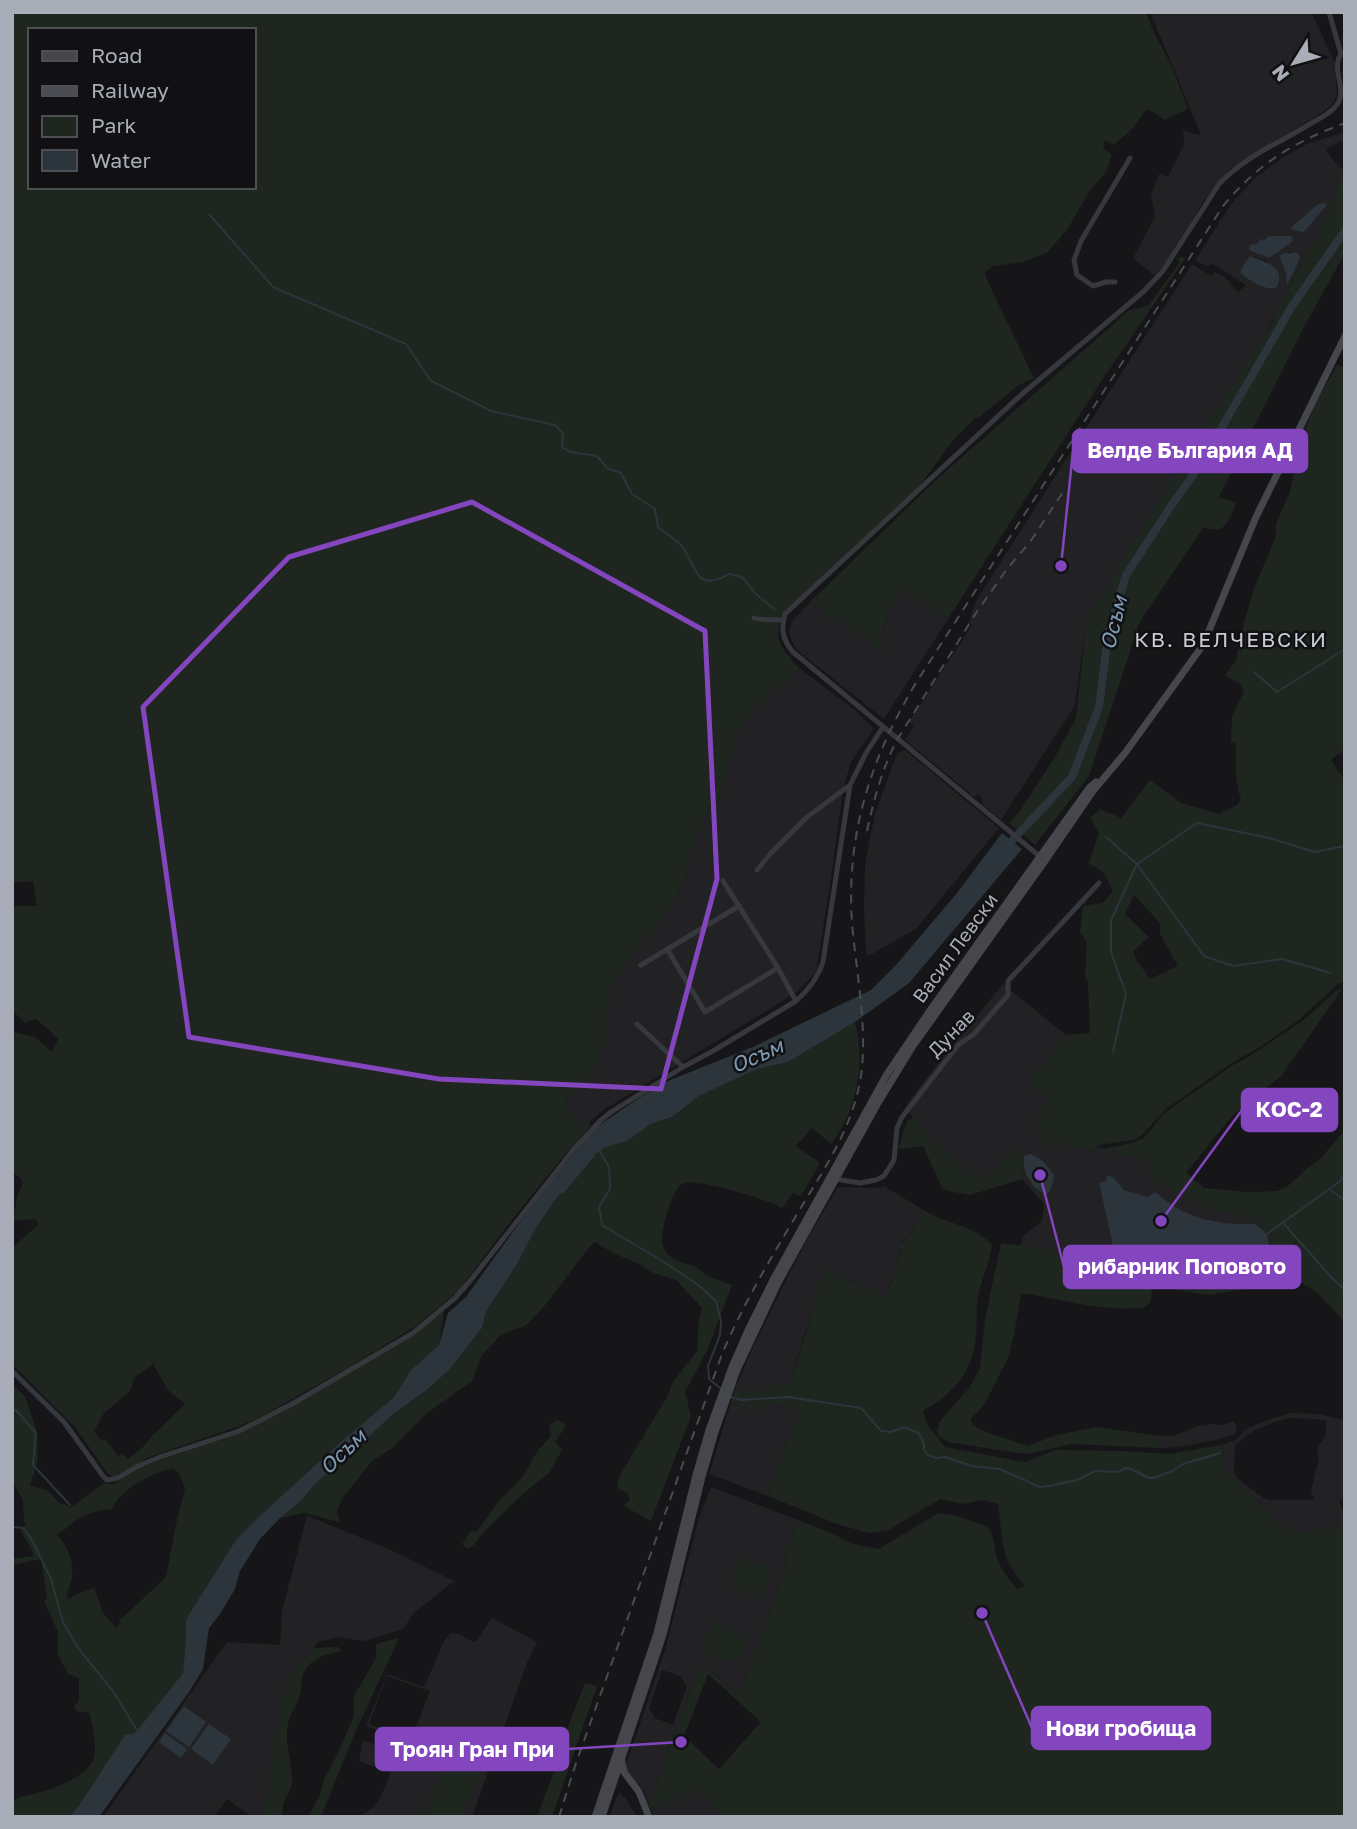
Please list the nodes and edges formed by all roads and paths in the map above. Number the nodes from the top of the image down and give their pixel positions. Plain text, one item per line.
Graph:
1 (1329, 12) edge
2 (1343, 53) edge
3 (1130, 158) dead end
4 (1115, 282) dead end
5 (1345, 336) edge
6 (754, 618) dead end
7 (784, 620) junction
8 (883, 727) junction
9 (850, 785) junction
10 (1043, 859) junction
11 (757, 870) dead end
12 (723, 881) dead end
13 (1099, 883) dead end
14 (739, 906) junction
15 (667, 949) junction
16 (640, 965) dead end
17 (778, 968) junction
18 (796, 1001) junction
19 (637, 1024) dead end
20 (683, 1068) junction
21 (833, 1178) junction
22 (12, 1371) edge
23 (622, 1761) junction
24 (616, 1769) junction
25 (633, 1785) junction
26 (612, 1790) junction
27 (596, 1817) edge
28 (602, 1817) edge
29 (649, 1817) edge

1 - 2 street
2 - 7 street
3 - 4 street
5 - 10 main road, Васил Левски
6 - 7 street
7 - 8 street
8 - 9 street
8 - 10 street
9 - 11 street
9 - 18 street
10 - 21 main road, Васил Левски
12 - 14 street
13 - 21 street, Дунав
14 - 15 street
14 - 17 street
15 - 16 street
15 - 17 street
17 - 18 street
18 - 20 street
19 - 20 street
20 - 22 street
21 - 23 main road
21 - 24 main road
23 - 24 main road
23 - 25 main road
24 - 25 main road
24 - 26 main road
24 - 27 main road
25 - 26 main road
25 - 29 main road
26 - 28 main road

